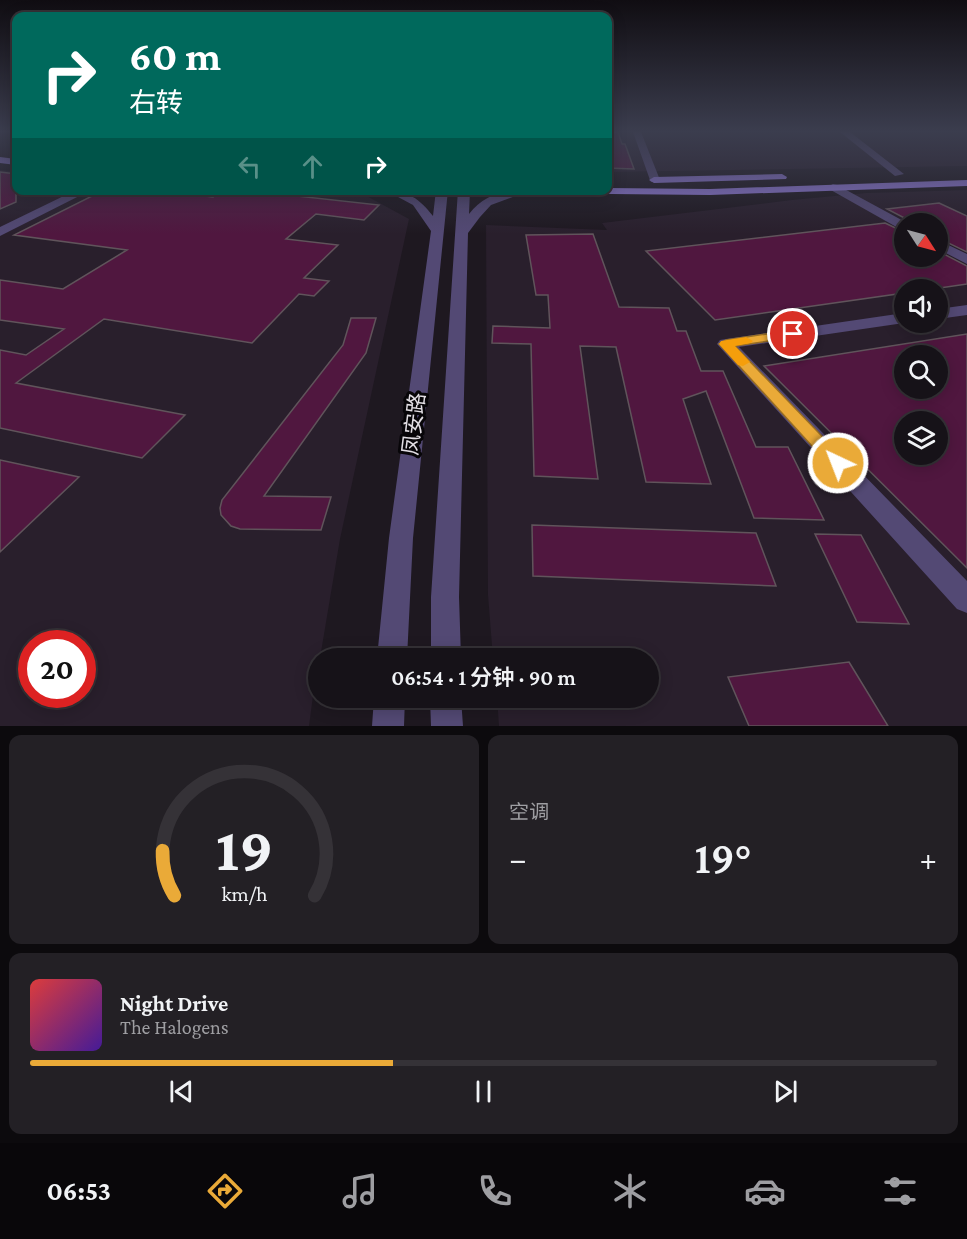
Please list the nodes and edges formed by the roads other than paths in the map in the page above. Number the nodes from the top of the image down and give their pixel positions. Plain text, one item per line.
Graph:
1 (650, 166) edge
2 (888, 166) edge
3 (967, 173) edge
4 (899, 174) junction
5 (795, 177) dead end
6 (612, 180) edge
7 (655, 180) junction
8 (831, 182) junction
9 (967, 183) edge
10 (612, 191) edge
11 (63, 195) edge
12 (76, 195) edge
13 (400, 195) edge
14 (441, 195) edge
15 (464, 195) edge
16 (503, 195) edge
17 (894, 220) edge
18 (0, 225) edge
19 (437, 231) junction
20 (0, 232) edge
21 (462, 233) junction
22 (948, 250) edge
23 (967, 260) edge
24 (967, 310) edge
25 (948, 313) edge
26 (894, 319) edge
27 (967, 600) edge
28 (393, 648) edge
29 (446, 648) edge
30 (389, 708) edge
31 (446, 708) edge
32 (388, 726) edge
33 (447, 726) edge

1 - 7 street
2 - 4 street
3 - 4 main road
4 - 8 main road
5 - 7 main road
6 - 7 main road
8 - 9 main road
8 - 10 main road
8 - 17 street
11 - 18 street
12 - 20 street
13 - 19 street
14 - 19 street, 凤安路
15 - 21 street, 凤安路
16 - 21 street
19 - 28 street, 凤安路
21 - 29 street, 凤安路
22 - 23 street
24 - 25 street
26 - 27 street
30 - 32 street
31 - 33 street

